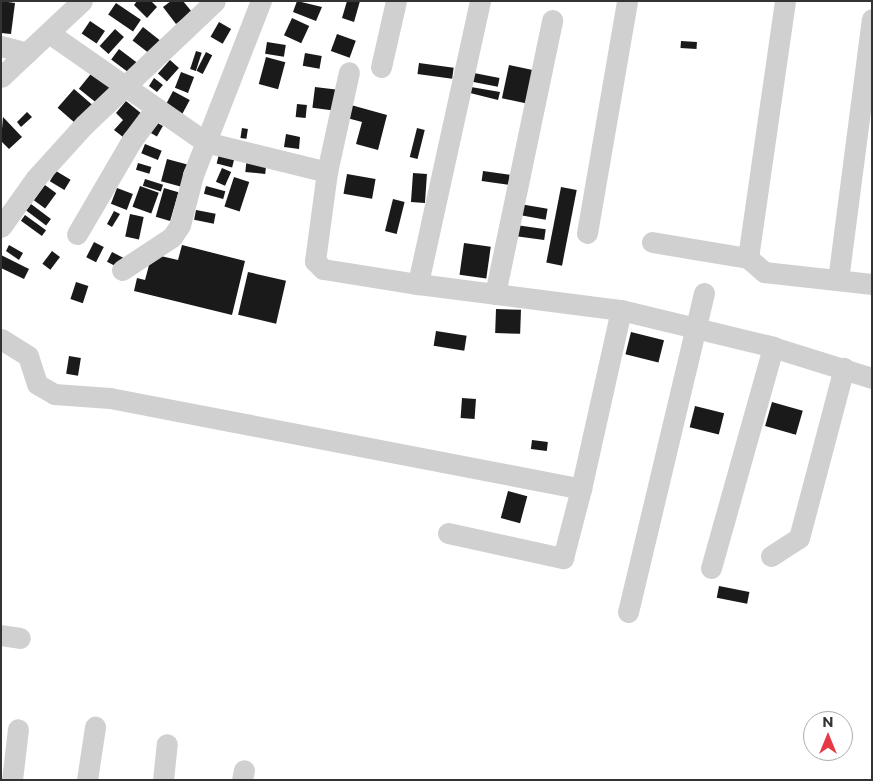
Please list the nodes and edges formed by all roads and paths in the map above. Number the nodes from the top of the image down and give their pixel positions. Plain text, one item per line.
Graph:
1 (82, 1) edge
2 (215, 1) edge
3 (261, 1) edge
4 (396, 1) edge
5 (480, 1) edge
6 (627, 1) edge
7 (785, 1) edge
8 (872, 19) edge
9 (552, 20) dead end
10 (49, 33) junction
11 (1, 46) edge
12 (27, 53) junction
13 (382, 67) dead end
14 (349, 72) dead end
15 (1, 77) edge
16 (124, 86) junction
17 (156, 108) junction
18 (205, 142) junction
19 (327, 172) junction
20 (1, 227) edge
21 (587, 233) dead end
22 (76, 234) dead end
23 (652, 242) dead end
24 (748, 258) junction
25 (122, 270) dead end
26 (838, 280) junction
27 (418, 284) junction
28 (872, 284) edge
29 (704, 293) dead end
30 (495, 294) junction
31 (621, 310) junction
32 (695, 328) junction
33 (1, 338) edge
34 (773, 347) junction
35 (844, 368) junction
36 (872, 378) edge
37 (580, 489) junction
38 (448, 533) dead end
39 (771, 556) dead end
40 (711, 568) dead end
41 (628, 612) dead end
42 (95, 727) dead end
43 (18, 729) dead end
44 (167, 744) dead end
45 (12, 780) edge
46 (87, 780) edge
47 (163, 780) edge

1 - 10 street
2 - 16 street
3 - 18 street
4 - 13 street
5 - 27 street
6 - 21 street
7 - 24 street
8 - 26 street
9 - 30 street
10 - 12 street
10 - 16 street
11 - 12 street
12 - 15 street
14 - 19 street
16 - 17 street
16 - 20 street
17 - 18 street
17 - 22 street
18 - 19 street
18 - 25 street
19 - 27 street
23 - 24 street
24 - 26 street
26 - 28 street
27 - 30 street
29 - 32 street
30 - 31 street
31 - 32 street
31 - 37 street
32 - 34 street
32 - 41 street
33 - 37 street
34 - 35 street
34 - 40 street
35 - 36 street
35 - 39 street
37 - 38 street
42 - 46 street
43 - 45 street
44 - 47 street

